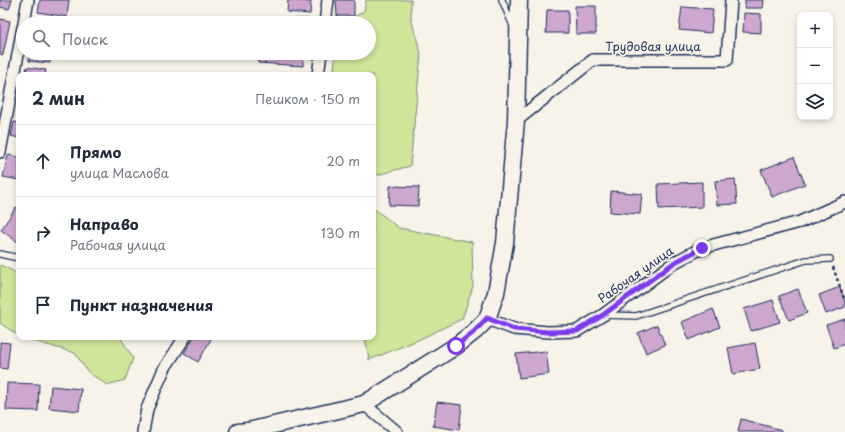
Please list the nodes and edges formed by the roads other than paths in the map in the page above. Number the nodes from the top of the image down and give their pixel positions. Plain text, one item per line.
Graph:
1 (28, 0) edge
2 (328, 0) edge
3 (502, 0) edge
4 (519, 0) edge
5 (731, 0) edge
6 (25, 16) edge
7 (326, 16) edge
8 (518, 38) junction
9 (17, 60) edge
10 (320, 60) edge
11 (318, 72) edge
12 (516, 120) junction
13 (0, 152) edge
14 (845, 202) edge
15 (0, 254) edge
16 (16, 257) edge
17 (830, 259) road end
18 (603, 315) junction
19 (487, 318) junction
20 (183, 340) edge
21 (364, 404) junction
22 (143, 432) edge
23 (244, 432) edge
24 (397, 432) edge

1 - 6 street
2 - 7 street
3 - 8 lane
4 - 8 main road
5 - 12 street, Трудовая улица
8 - 12 main road
9 - 13 street
10 - 11 street
12 - 19 main road
14 - 18 street, Рабочая улица
15 - 16 lane
17 - 18 lane
18 - 19 street, Рабочая улица
19 - 21 main road
20 - 22 street
21 - 23 main road
21 - 24 street

